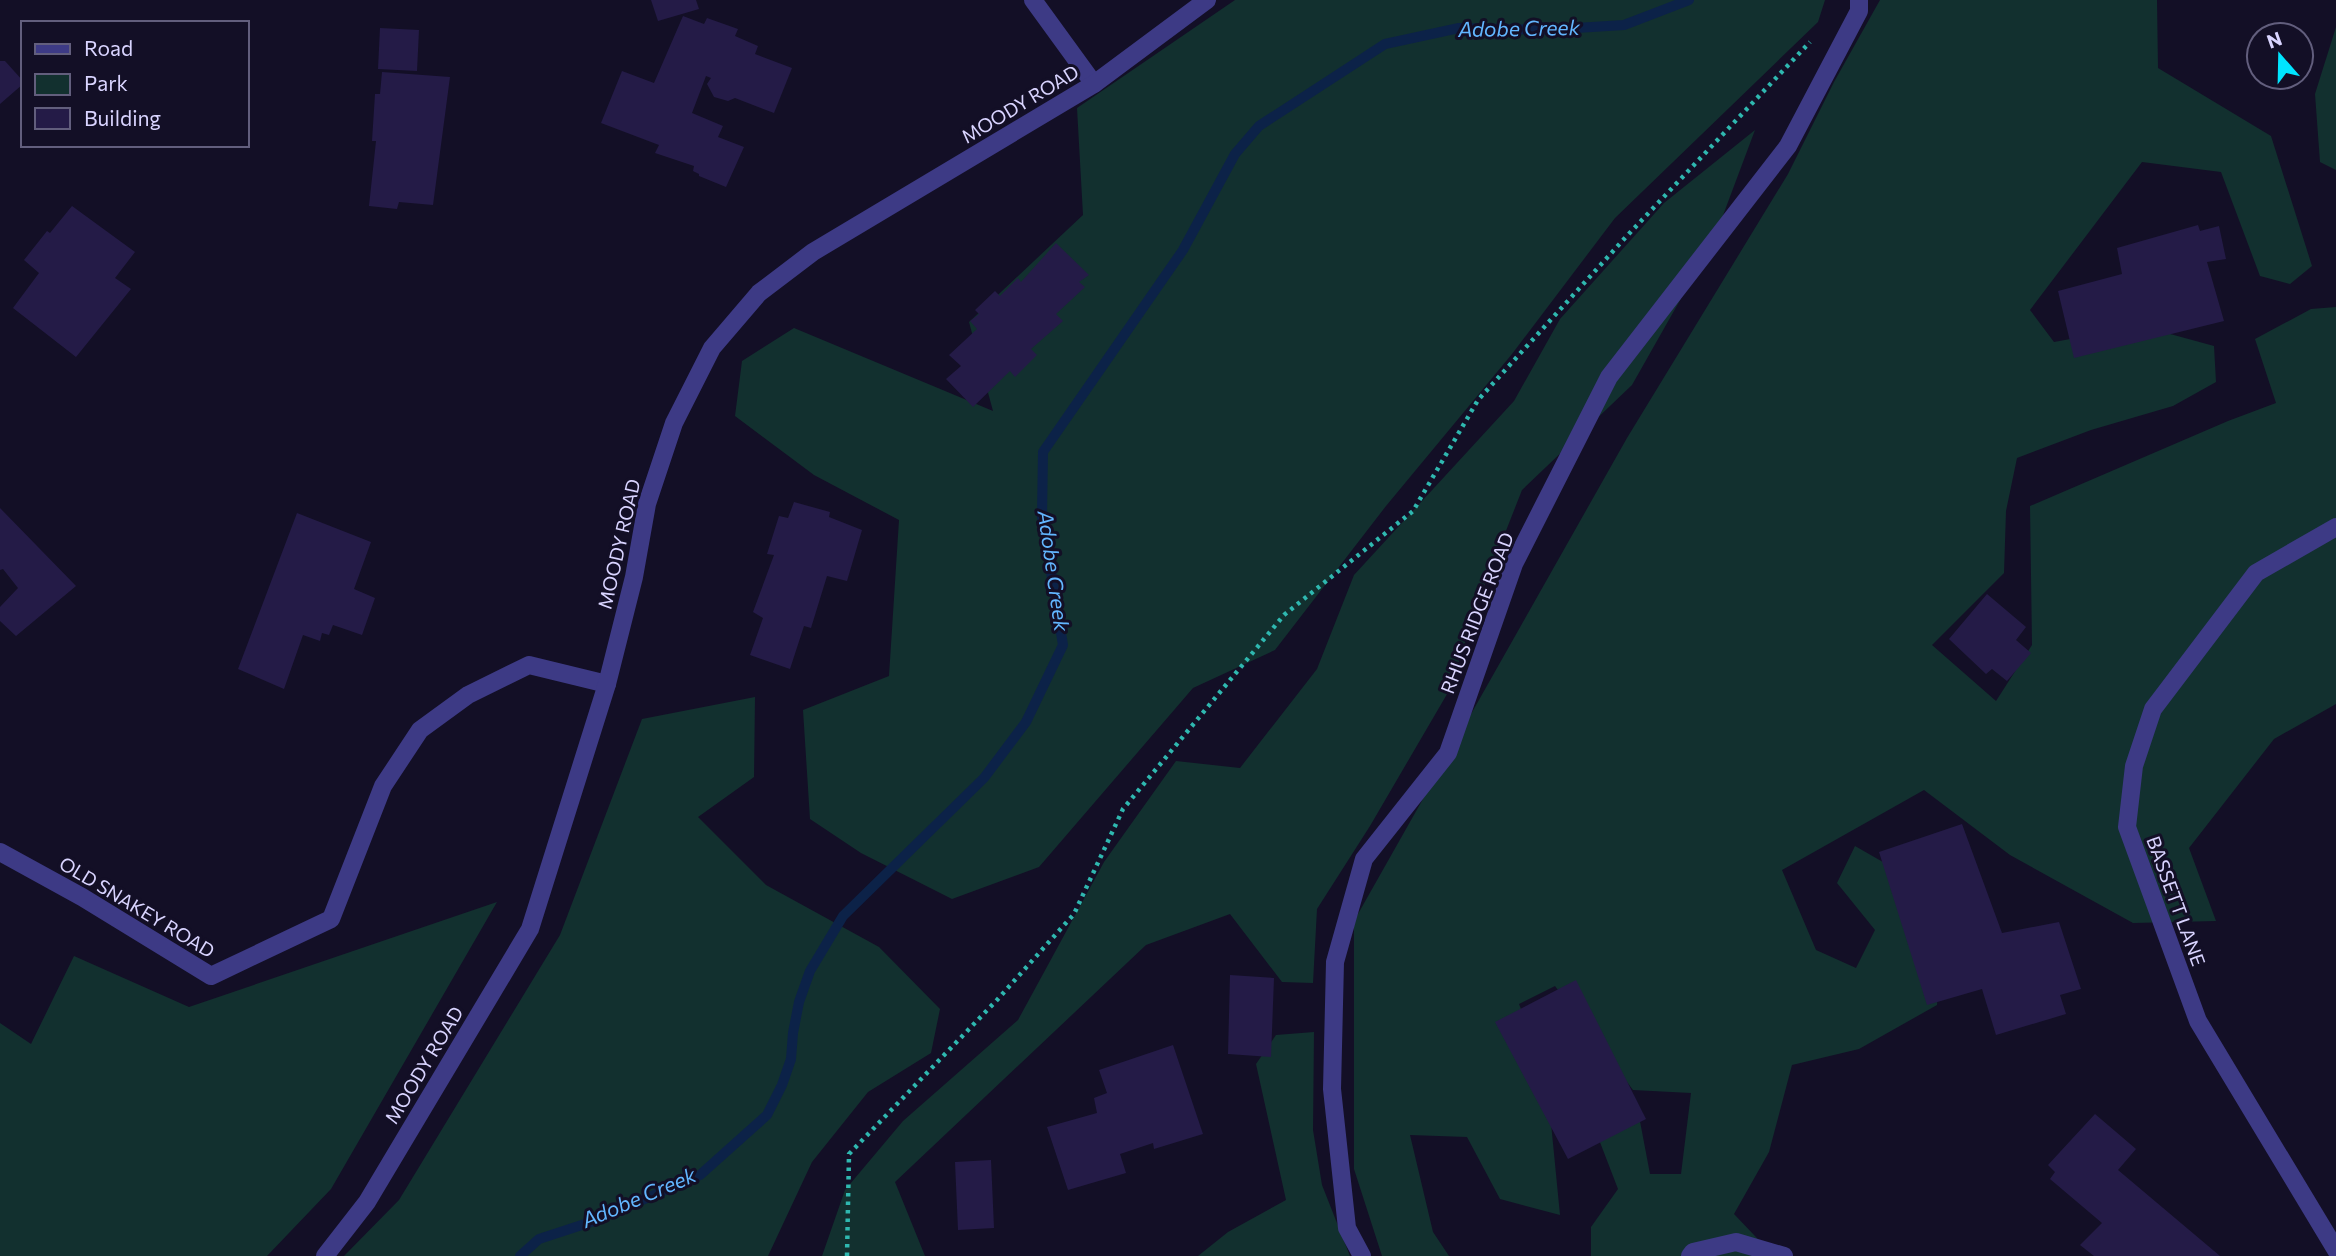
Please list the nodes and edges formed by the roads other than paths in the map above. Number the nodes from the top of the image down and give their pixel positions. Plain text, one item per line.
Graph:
1 (1033, 0) edge
2 (1208, 0) edge
3 (1859, 0) edge
4 (1094, 83) junction
5 (2336, 527) edge
6 (607, 684) junction
7 (0, 852) edge
8 (2336, 1250) edge
9 (326, 1256) edge
10 (1362, 1256) edge
11 (1690, 1256) edge
12 (1784, 1256) edge

1 - 4 street
2 - 4 street, MOODY ROAD
3 - 10 street, RHUS RIDGE ROAD
4 - 6 street, MOODY ROAD
5 - 8 street, BASSETT LANE
6 - 7 street, OLD SNAKEY ROAD
6 - 9 street, MOODY ROAD
11 - 12 street

